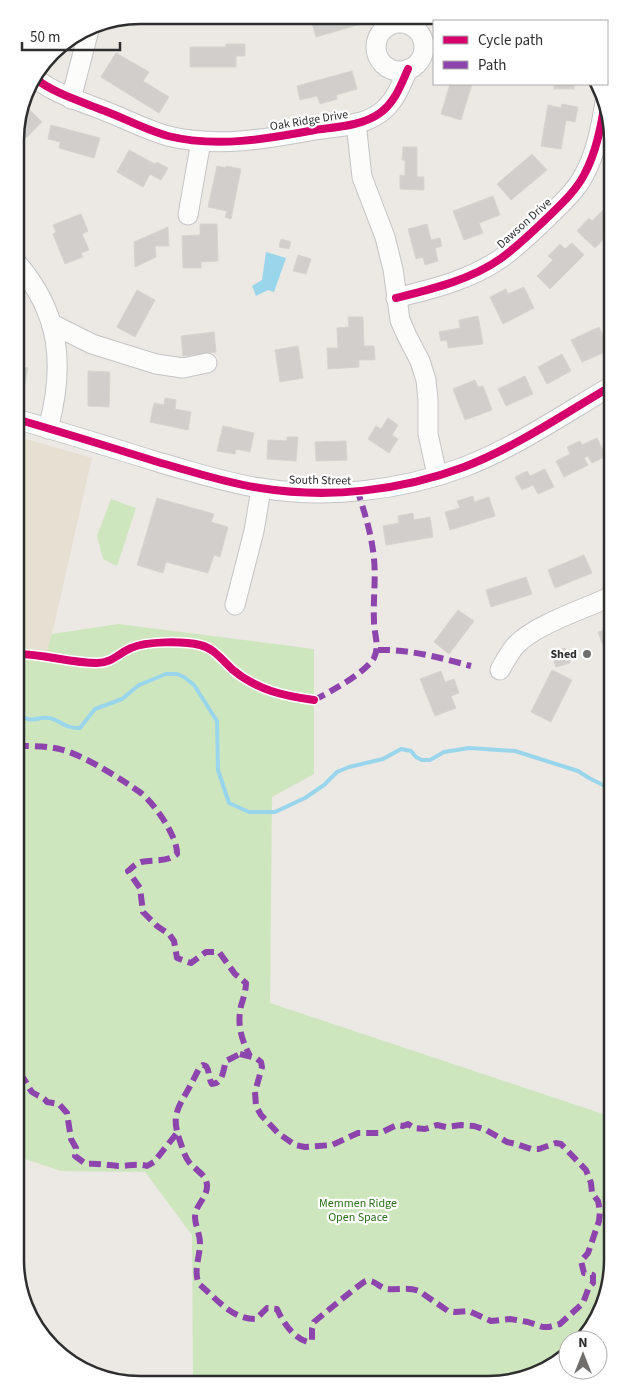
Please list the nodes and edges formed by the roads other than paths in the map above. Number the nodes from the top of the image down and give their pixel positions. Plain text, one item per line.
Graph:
1 (87, 37) edge
2 (408, 69) dead end
3 (40, 81) edge
4 (71, 99) junction
5 (602, 119) edge
6 (356, 123) junction
7 (201, 141) junction
8 (188, 215) dead end
9 (24, 272) edge
10 (396, 298) junction
11 (52, 324) junction
12 (207, 363) dead end
13 (604, 391) edge
14 (24, 422) edge
15 (48, 429) junction
16 (437, 475) junction
17 (261, 489) junction
18 (604, 600) edge
19 (234, 605) dead end
20 (500, 670) dead end

1 - 4 street
2 - 6 street
3 - 4 street, Oak Ridge Drive
4 - 7 street, Oak Ridge Drive
5 - 10 street, Dawson Drive
6 - 7 street, Oak Ridge Drive
6 - 10 street, Oak Ridge Drive
7 - 8 street
9 - 11 street
10 - 16 street, Oak Ridge Drive
11 - 12 street
11 - 15 street
13 - 16 street, South Street
14 - 15 street, South Street
15 - 17 street, South Street
16 - 17 street, South Street
17 - 19 street
18 - 20 street

